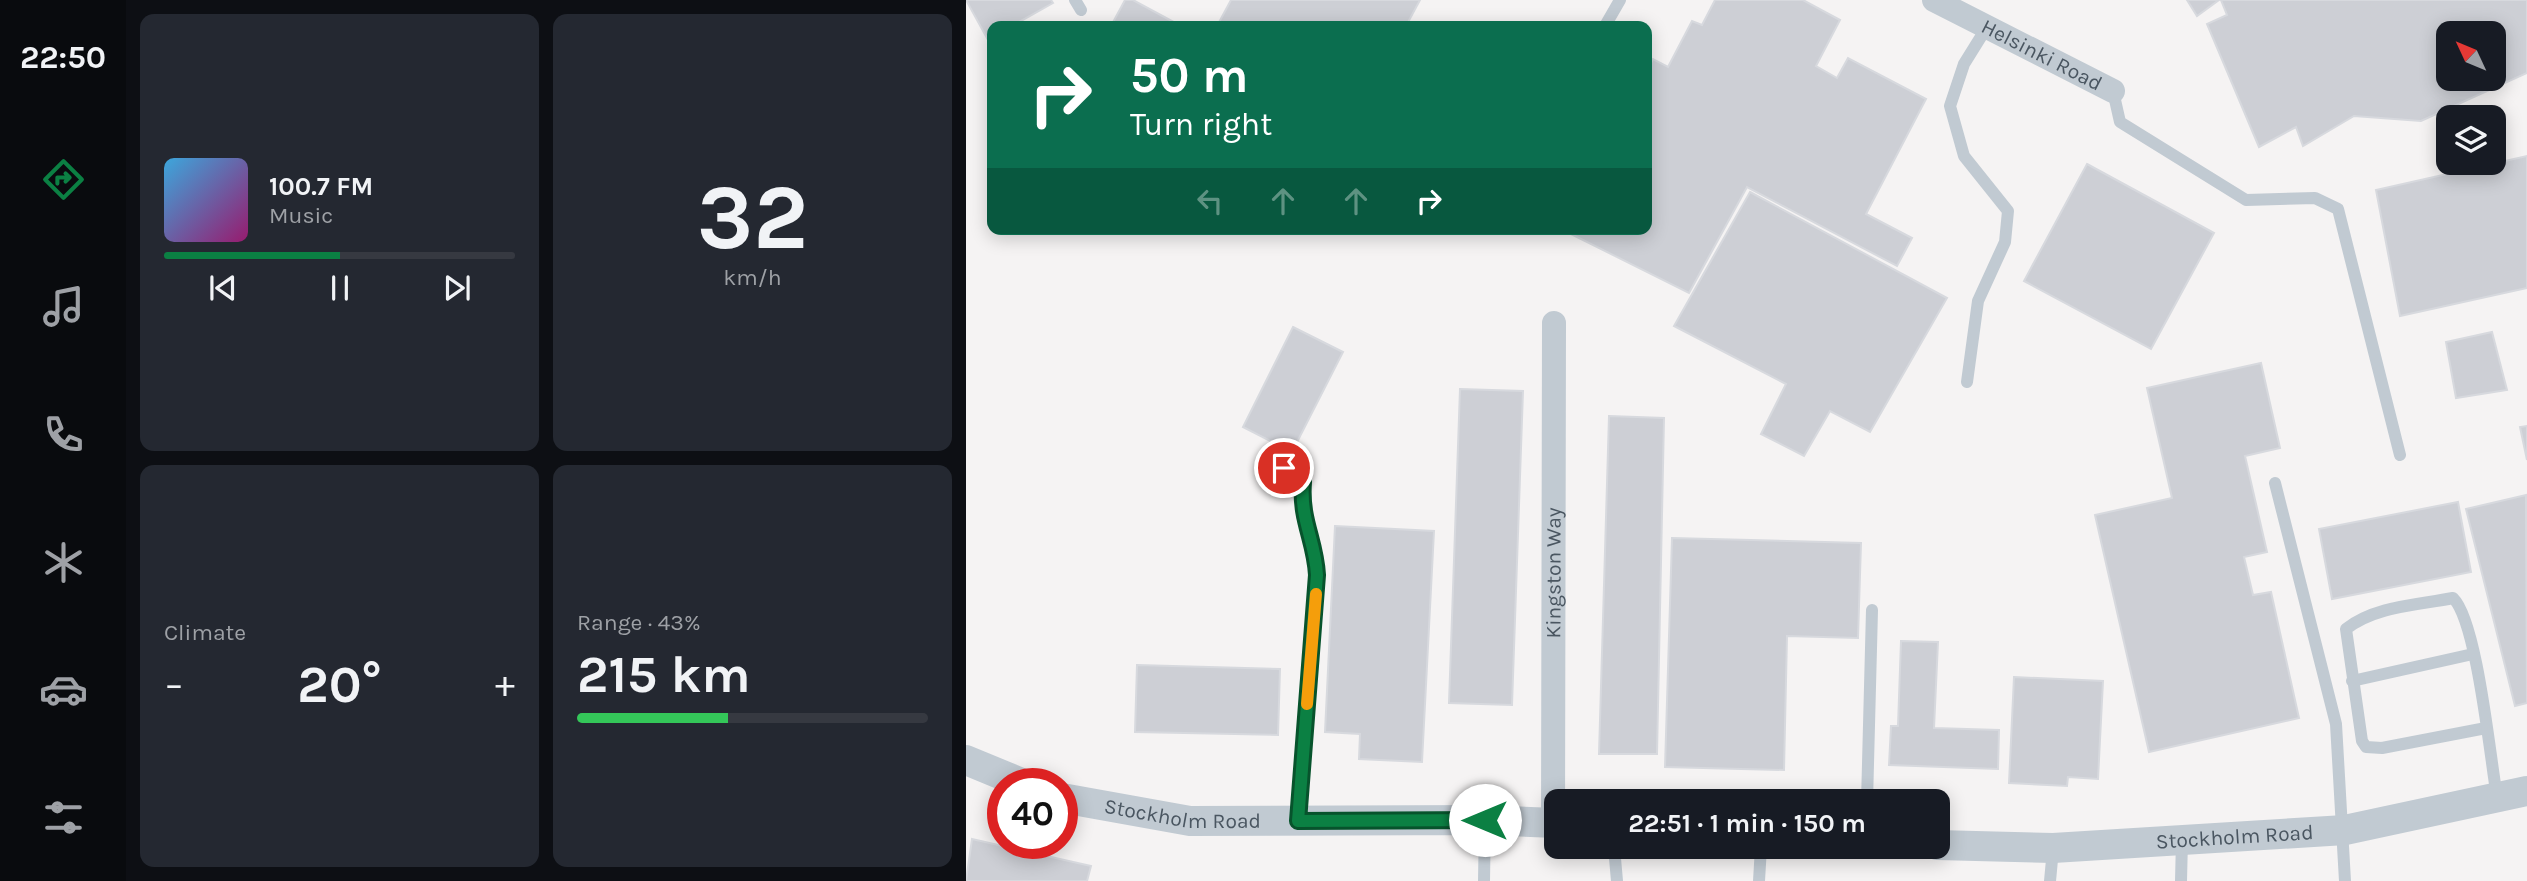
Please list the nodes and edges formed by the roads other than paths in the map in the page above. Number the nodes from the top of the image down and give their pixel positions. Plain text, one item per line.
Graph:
1 (1619, 0) edge
2 (1934, 0) edge
3 (1608, 21) edge
4 (1987, 27) junction
5 (2113, 91) joint
6 (1554, 323) dead end
7 (1967, 382) dead end
8 (2400, 455) dead end
9 (1267, 466) dead end
10 (2275, 483) dead end
11 (1872, 610) dead end
12 (2473, 654) junction
13 (2352, 681) junction
14 (2486, 728) junction
15 (966, 760) edge
16 (987, 769) edge
17 (1554, 789) edge
18 (1867, 789) edge
19 (2527, 791) edge
20 (2497, 797) junction
21 (1078, 801) edge
22 (1485, 820) junction
23 (1298, 821) junction
24 (1544, 823) edge
25 (2345, 830) junction
26 (2182, 840) junction
27 (1950, 845) edge
28 (2053, 848) junction
29 (1615, 859) edge
30 (1760, 859) edge
31 (1485, 881) edge
32 (1617, 881) edge
33 (1759, 881) edge
34 (2050, 881) edge
35 (2181, 881) edge
36 (2345, 881) edge

1 - 3 lane
2 - 4 street, Helsinki Road
4 - 5 street, Helsinki Road
4 - 7 lane
5 - 8 lane
6 - 17 street, Kingston Way
9 - 23 lane
10 - 25 lane
11 - 18 lane
12 - 13 lane
12 - 13 lane
12 - 14 lane
13 - 14 lane
14 - 20 lane
15 - 16 street
19 - 20 street, Stockholm Road
20 - 25 street, Stockholm Road
21 - 23 street, Stockholm Road
22 - 23 street, Stockholm Road
22 - 24 street, Stockholm Road
22 - 31 lane
25 - 26 street, Stockholm Road
25 - 36 lane
26 - 28 street, Stockholm Road
26 - 35 lane
27 - 28 street, Stockholm Road
28 - 34 lane
29 - 32 lane
30 - 33 lane

